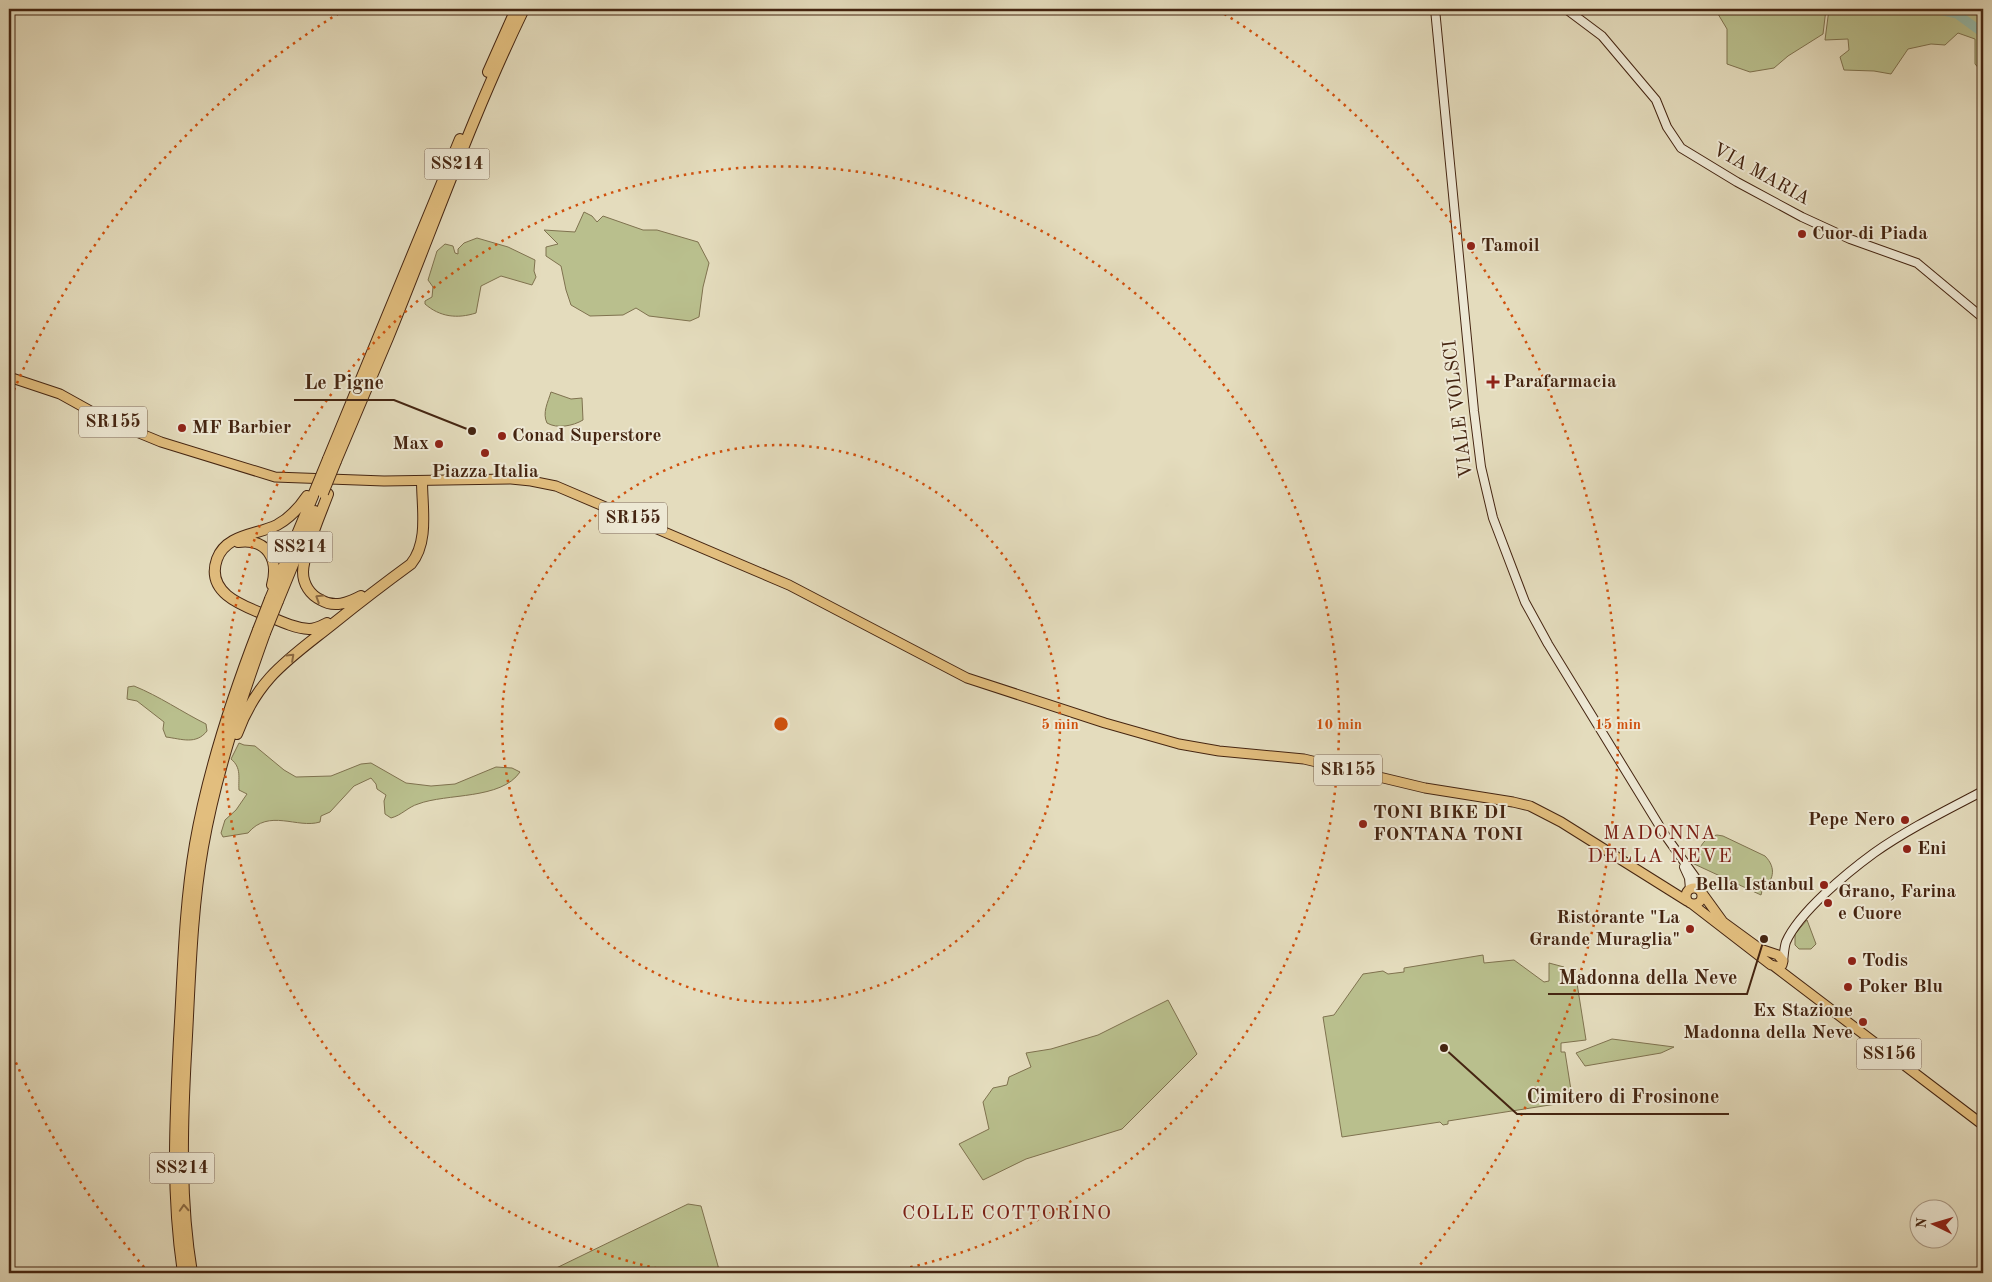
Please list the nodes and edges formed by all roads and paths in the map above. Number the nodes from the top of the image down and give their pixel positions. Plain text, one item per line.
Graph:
1 (516, 9) edge
2 (524, 9) edge
3 (1435, 9) edge
4 (1566, 9) edge
5 (1983, 318) edge
6 (390, 321) junction
7 (9, 377) edge
8 (327, 472) junction
9 (422, 481) junction
10 (318, 494) junction
11 (232, 542) junction
12 (394, 576) junction
13 (274, 600) junction
14 (354, 607) junction
15 (218, 760) junction
16 (1983, 790) edge
17 (1674, 848) junction
18 (1663, 885) junction
19 (1688, 890) junction
20 (1701, 892) junction
21 (1689, 903) junction
22 (191, 913) junction
23 (1788, 946) junction
24 (1760, 951) junction
25 (1784, 958) junction
26 (1774, 966) junction
27 (1795, 982) junction
28 (182, 1065) junction
29 (1983, 1125) edge
30 (183, 1273) edge
31 (192, 1273) edge

1 - 6 highway, SS214
2 - 6 highway, SS214
3 - 17 main road, VIALE VOLSCI
4 - 5 main road, VIA MARIA
6 - 8 highway, SS214, bridge
7 - 9 main road, SR155
8 - 10 highway, SS214, bridge
8 - 10 highway
9 - 12 highway
9 - 18 main road, SR155
10 - 11 highway
12 -> 10 highway
10 - 13 highway, SS214
11 - 13 highway
11 - 14 highway
12 - 14 highway
13 - 15 highway, SS214, bridge
15 -> 14 highway
15 - 22 highway, SS214
15 - 22 highway, SS214
16 - 23 main road
17 - 19 main road, VIALE VOLSCI
17 - 20 main road, VIALE VOLSCI
18 - 19 main road
18 - 21 main road
19 - 20 main road
19 - 21 main road
20 - 21 main road
20 - 24 main road, VIALE VOLSCI
21 - 24 main road
22 - 28 highway, SS214
23 - 24 main road
23 - 25 main road
24 - 25 main road
24 - 26 main road
25 - 26 main road
25 - 27 main road, SS156
26 - 27 main road, SS156
27 - 29 main road, SS156
28 - 30 highway, SS214
31 -> 28 highway, SS214

